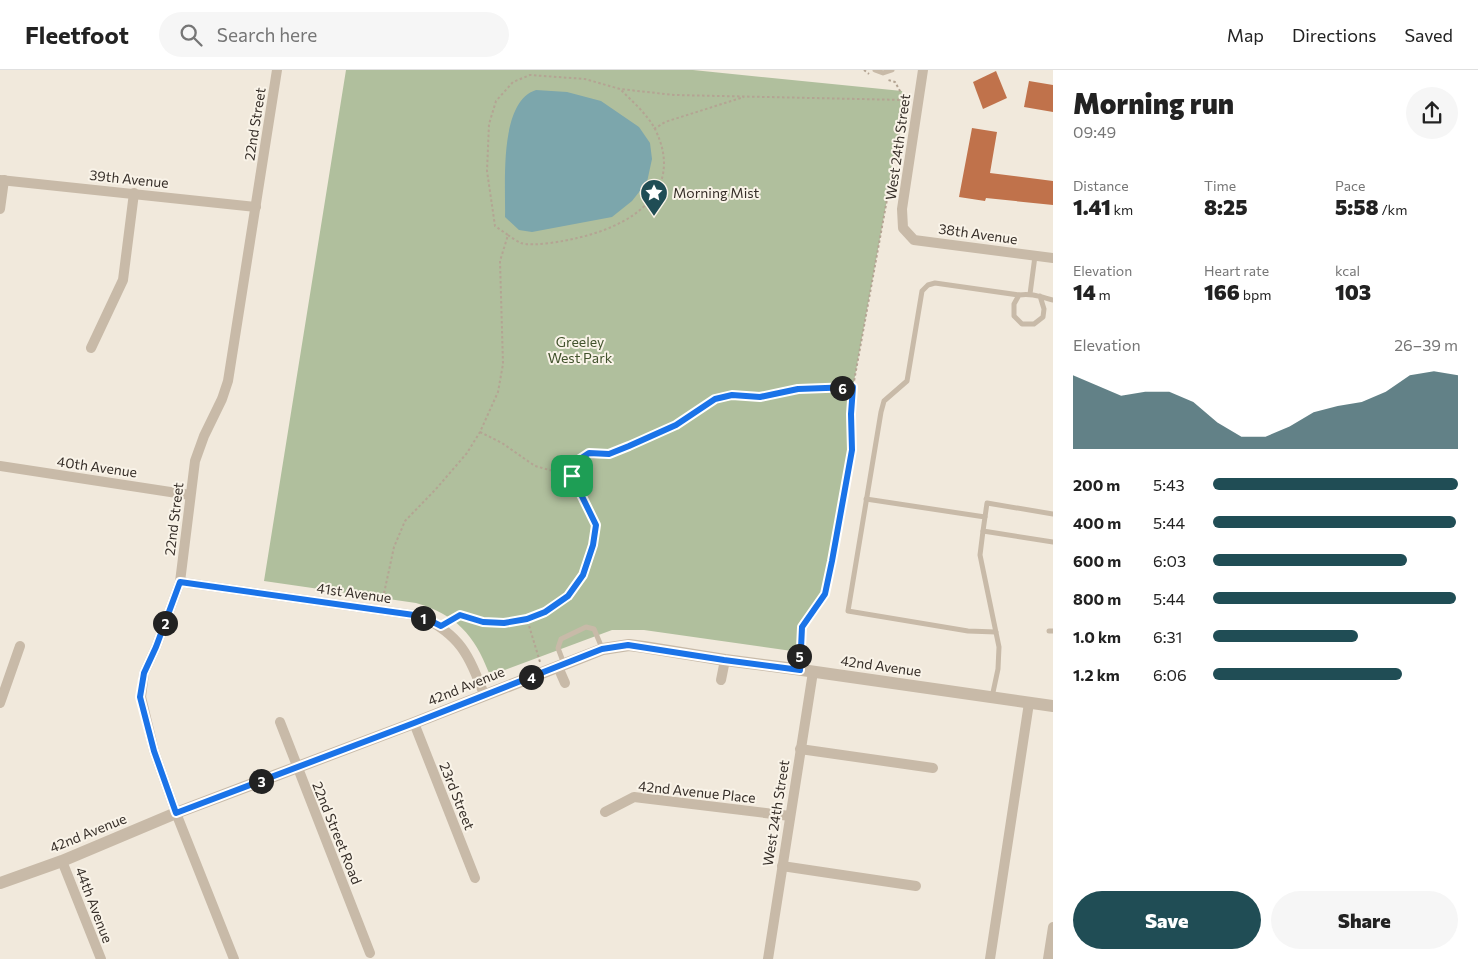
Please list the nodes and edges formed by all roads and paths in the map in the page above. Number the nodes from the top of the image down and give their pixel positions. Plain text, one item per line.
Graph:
1 (277, 70) edge
2 (864, 70) edge
3 (875, 70) edge
4 (892, 70) edge
5 (923, 70) edge
6 (871, 76) dead end
7 (885, 79) dead end
8 (620, 89) junction
9 (746, 97) junction
10 (905, 100) junction
11 (654, 129) junction
12 (2, 180) edge
13 (134, 193) junction
14 (256, 207) junction
15 (0, 209) edge
16 (903, 228) joint
17 (508, 235) junction
18 (1035, 256) junction
19 (1053, 258) edge
20 (1030, 294) junction
21 (1019, 296) junction
22 (1040, 296) junction
23 (1053, 300) edge
24 (91, 348) dead end
25 (853, 387) junction
26 (480, 432) junction
27 (0, 466) edge
28 (572, 476) junction
29 (190, 495) junction
30 (866, 499) junction
31 (1053, 514) edge
32 (985, 517) junction
33 (983, 531) junction
34 (1053, 542) edge
35 (180, 582) junction
36 (383, 598) dead end
37 (527, 619) junction
38 (441, 626) junction
39 (996, 632) junction
40 (20, 646) dead end
41 (602, 649) junction
42 (724, 660) junction
43 (561, 666) junction
44 (800, 670) junction
45 (543, 672) junction
46 (813, 672) junction
47 (721, 680) dead end
48 (565, 683) dead end
49 (484, 694) junction
50 (992, 698) junction
51 (0, 703) edge
52 (1029, 703) junction
53 (1053, 706) edge
54 (280, 722) dead end
55 (414, 723) junction
56 (800, 749) junction
57 (297, 767) junction
58 (933, 768) dead end
59 (605, 812) dead end
60 (176, 813) junction
61 (790, 816) junction
62 (62, 861) junction
63 (782, 866) junction
64 (475, 878) dead end
65 (0, 883) edge
66 (916, 886) dead end
67 (1053, 927) edge
68 (370, 953) dead end
69 (101, 959) edge
70 (234, 959) edge
71 (768, 959) edge
72 (990, 959) edge
73 (1048, 959) edge

1 - 14 street, 22nd Street
2 - 6 path
3 - 4 lane
5 - 16 street, West 24th Street
7 - 10 path
8 - 9 path
8 - 11 path
8 - 17 path
9 - 10 path
9 - 11 path
10 - 25 path
11 - 17 path
12 - 13 street, 39th Avenue
12 - 15 street
13 - 14 street, 39th Avenue
13 - 24 street
14 - 29 street, 22nd Street
16 - 18 street, 38th Avenue
17 - 26 path
18 - 19 street, 38th Avenue
18 - 20 lane
20 - 21 lane
20 - 22 lane
21 - 22 lane
21 - 30 lane
22 - 23 lane
25 - 28 path
25 - 44 path
26 - 28 path
26 - 36 path
27 - 29 street, 40th Avenue
28 - 37 path
29 - 35 street, 22nd Street
30 - 32 lane
30 - 39 lane
31 - 32 lane
32 - 33 lane
33 - 34 lane
33 - 39 lane
35 - 38 street, 41st Avenue
35 - 60 street, 22nd Street
37 - 38 path
37 - 45 path
38 - 49 street, 41st Avenue
39 - 50 lane
40 - 51 street
41 - 42 street, 42nd Avenue
41 - 43 street, 42nd Avenue
41 - 43 lane
42 - 44 street, 42nd Avenue
42 - 47 street
43 - 45 street, 42nd Avenue
43 - 48 street
44 - 46 street, 42nd Avenue
45 - 49 street, 42nd Avenue
46 - 50 street, 42nd Avenue
46 - 56 street, West 24th Street
49 - 55 street, 42nd Avenue
50 - 52 street, 42nd Avenue
52 - 53 street, 42nd Avenue
52 - 72 street
54 - 57 street, 22nd Street Road
55 - 57 street, 42nd Avenue
55 - 64 street, 23rd Street
56 - 58 street
56 - 61 street, West 24th Street
57 - 60 street, 42nd Avenue
57 - 68 street, 22nd Street Road
59 - 61 street, 42nd Avenue Place
60 - 62 street, 42nd Avenue
60 - 70 street, 22nd Street
61 - 63 street, West 24th Street
62 - 65 street, 42nd Avenue
62 - 69 street, 44th Avenue
63 - 66 street
63 - 71 street, West 24th Street
67 - 73 street

